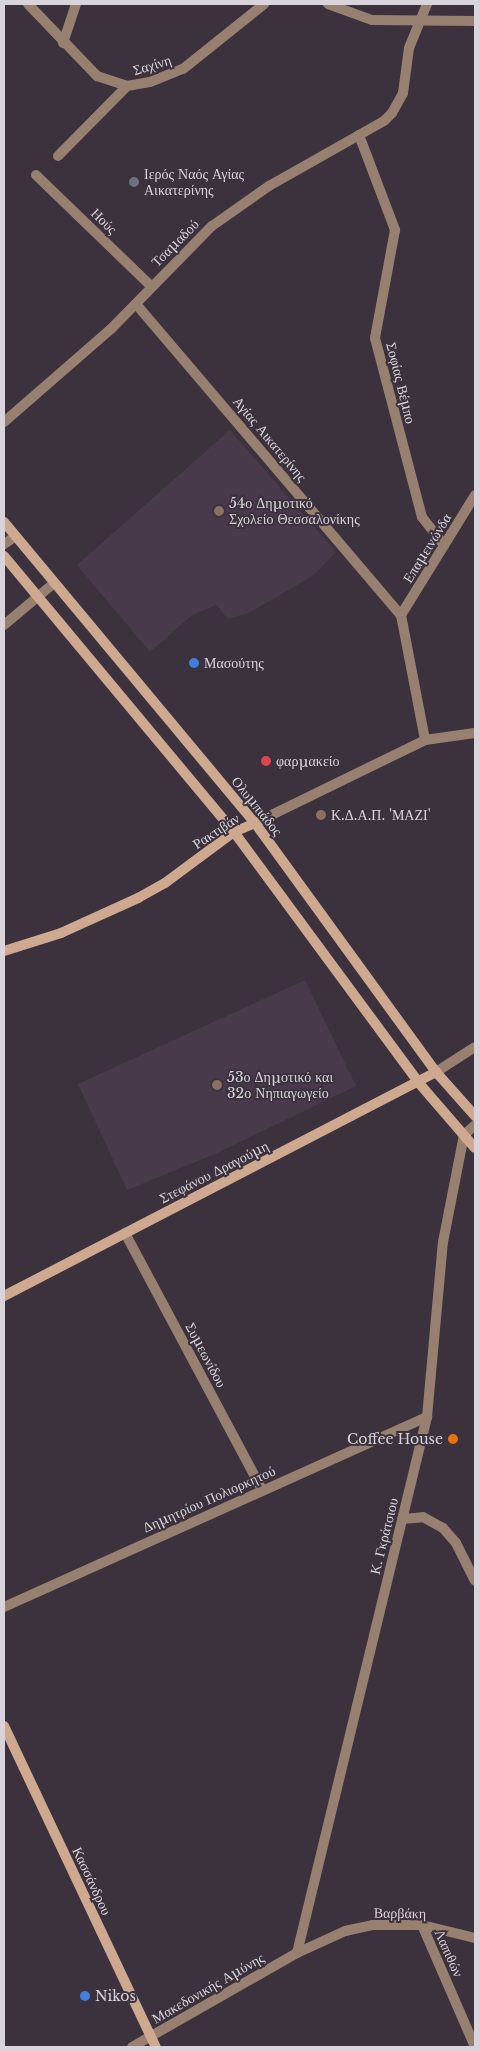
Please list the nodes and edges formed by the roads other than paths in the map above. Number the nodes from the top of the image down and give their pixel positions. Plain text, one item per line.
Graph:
1 (28, 4) edge
2 (76, 4) edge
3 (264, 4) edge
4 (328, 4) edge
5 (427, 4) edge
6 (475, 21) edge
7 (419, 23) junction
8 (63, 43) junction
9 (127, 86) junction
10 (359, 135) junction
11 (58, 156) dead end
12 (36, 175) dead end
13 (152, 287) junction
14 (136, 304) junction
15 (4, 422) edge
16 (475, 495) edge
17 (4, 522) edge
18 (16, 536) junction
19 (4, 544) edge
20 (444, 545) junction
21 (4, 556) edge
22 (54, 583) junction
23 (36, 596) junction
24 (401, 615) junction
25 (4, 625) edge
26 (475, 733) edge
27 (425, 740) junction
28 (254, 823) junction
29 (234, 832) junction
30 (4, 951) edge
31 (475, 1047) edge
32 (436, 1072) junction
33 (418, 1082) junction
34 (475, 1116) edge
35 (475, 1126) edge
36 (464, 1135) junction
37 (475, 1148) edge
38 (125, 1233) junction
39 (4, 1296) edge
40 (427, 1417) junction
41 (262, 1490) junction
42 (402, 1519) junction
43 (475, 1582) edge
44 (4, 1607) edge
45 (4, 1726) edge
46 (422, 1925) junction
47 (475, 1938) edge
48 (297, 1953) junction
49 (151, 2037) junction
50 (132, 2047) edge
51 (156, 2047) edge
52 (475, 2047) edge

1 - 8 street, Σαχίνη
2 - 8 street
3 - 9 street, Σαχίνη
4 - 7 street
5 - 7 street, Τσαμαδού
6 - 7 street
7 - 10 street, Τσαμαδού
8 - 9 street, Σαχίνη
9 - 11 street
10 - 13 street, Τσαμαδού
10 - 20 street, Σοφίας Βέμπο
12 - 13 street, Ηούς
13 - 14 street, Τσαμαδού
14 - 15 street, Τσαμαδού
14 - 24 street, Αγίας Αικατερίνης
16 - 20 street, Επαμεινώνδα
17 - 18 main road, Ολυμπιάδος
18 - 19 street
18 - 22 main road, Ολυμπιάδος
20 - 24 street, Επαμεινώνδα
21 - 23 main road
22 - 23 street
22 - 28 main road, Ολυμπιάδος
23 - 25 street
23 - 29 main road
24 - 27 street
26 - 27 street, Ρακτιβάν
27 - 28 street, Ρακτιβάν
28 - 29 main road, Ρακτιβάν
28 - 32 main road, Ολυμπιάδος
29 - 30 main road, Ρακτιβάν
29 - 33 main road
31 - 32 street
32 - 33 main road, Στεφάνου Δραγούμη
32 - 34 main road, Ολυμπιάδος
33 - 36 main road
33 - 38 main road, Στεφάνου Δραγούμη
35 - 36 street
36 - 37 main road
36 - 40 street, Κ. Γκράτσιου
38 - 39 main road, Στεφάνου Δραγούμη
38 - 41 street, Συμεωνίδου
40 - 41 street, Δημητρίου Πολιορκητού
40 - 42 street, Κ. Γκράτσιου
41 - 44 street, Δημητρίου Πολιορκητού
42 - 43 street
42 - 48 street, Κ. Γκράτσιου
45 - 49 main road, Κασσάνδρου
46 - 47 street, Βαρβάκη
46 - 48 street, Βαρβάκη
46 - 52 street, Λαπιθών
48 - 49 street, Μακεδονικής Αμύνης
49 - 50 street, Μακεδονικής Αμύνης
49 - 51 main road, Κασσάνδρου

